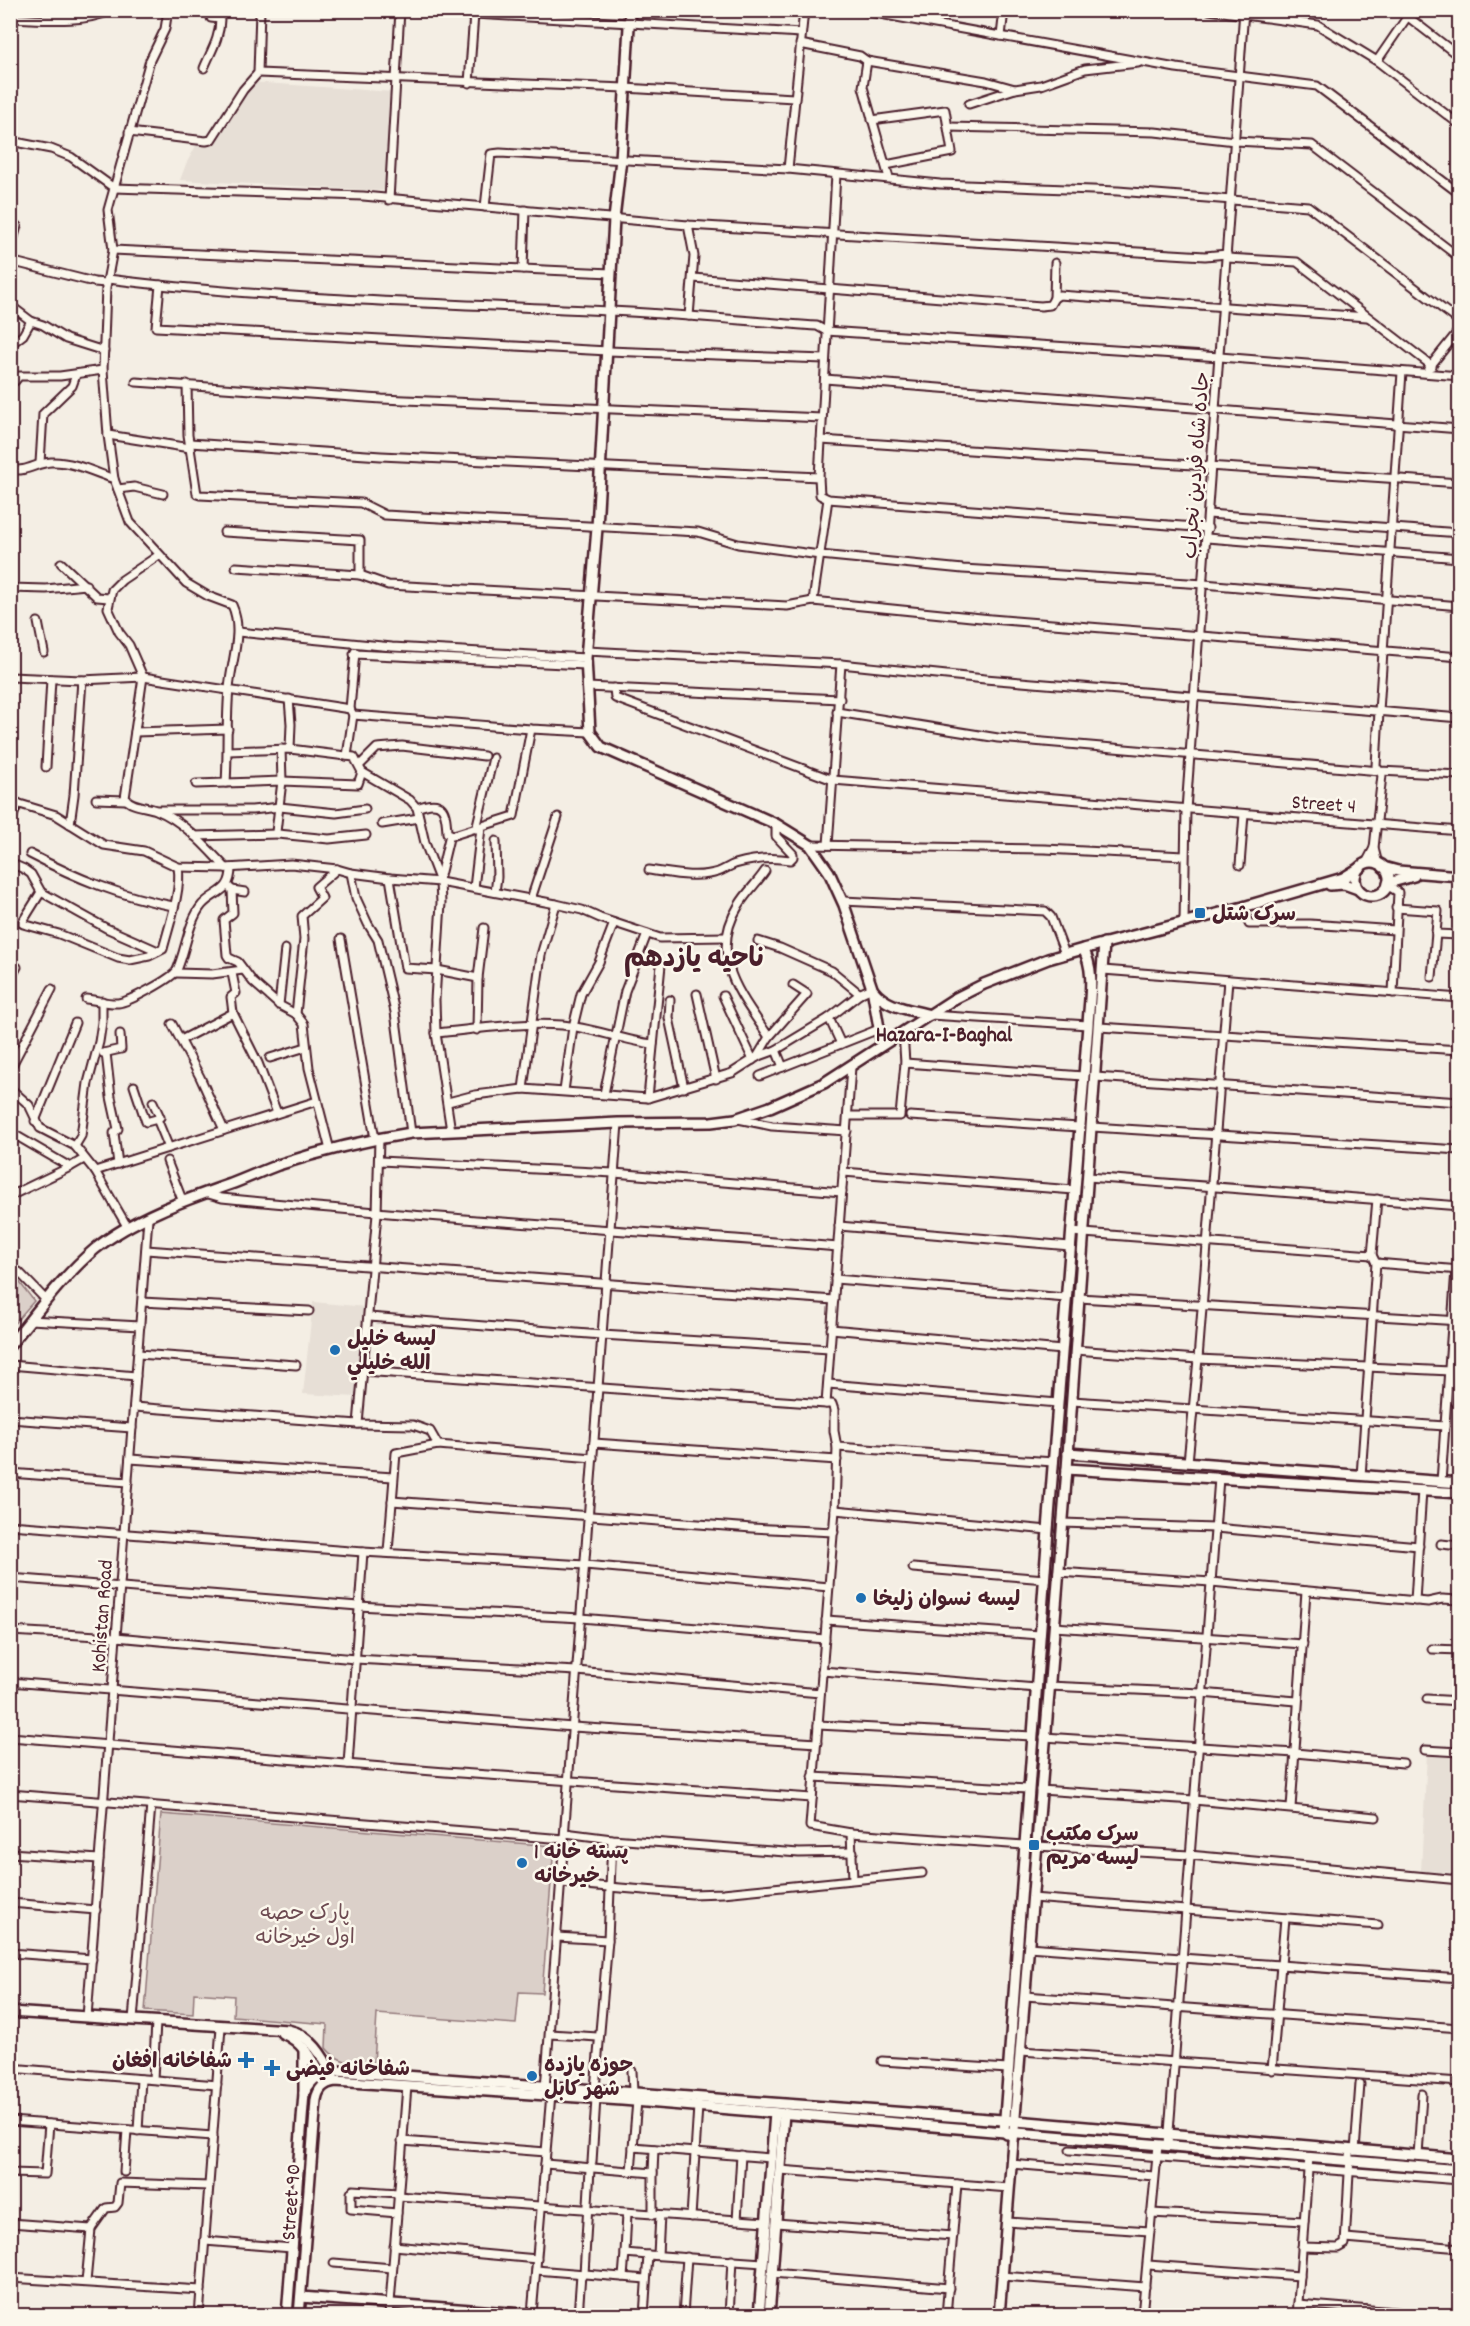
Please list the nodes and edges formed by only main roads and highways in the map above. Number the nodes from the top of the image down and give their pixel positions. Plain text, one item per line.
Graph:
1 (630, 10) edge
2 (1363, 865) junction
3 (1381, 865) junction
4 (1431, 874) junction
5 (1460, 876) edge
6 (1388, 884) junction
7 (1307, 888) junction
8 (1358, 889) junction
9 (1104, 943) junction
10 (1083, 949) junction
11 (872, 988) junction
12 (930, 1014) junction
13 (882, 1045) junction
14 (10, 1345) edge
15 (1068, 1453) junction
16 (1067, 1468) junction
17 (1460, 1483) edge
18 (1460, 1492) edge
19 (1025, 1829) junction
20 (1038, 1830) junction
21 (1023, 1863) junction
22 (1035, 1864) junction
23 (10, 2012) edge
24 (277, 2030) junction
25 (304, 2048) junction
26 (330, 2071) junction
27 (319, 2074) junction
28 (335, 2082) junction
29 (443, 2084) junction
30 (321, 2088) junction
31 (304, 2093) junction
32 (649, 2098) junction
33 (780, 2113) junction
34 (1005, 2120) junction
35 (1016, 2121) junction
36 (1004, 2131) junction
37 (1014, 2136) junction
38 (1168, 2140) junction
39 (1352, 2154) junction
40 (1460, 2159) edge
41 (1439, 2163) junction
42 (1460, 2170) edge
43 (771, 2223) junction
44 (300, 2300) junction
45 (389, 2310) edge
46 (532, 2314) edge
47 (287, 2316) edge
48 (299, 2316) edge
49 (465, 2316) edge
50 (549, 2316) edge
51 (759, 2316) edge
52 (769, 2316) edge
53 (999, 2316) edge

1 - 11 main road
2 - 3 main road
2 - 7 main road
2 - 8 main road
3 - 4 main road
3 - 6 main road
4 - 5 main road
4 - 6 main road
6 - 8 main road
7 - 8 main road
7 - 9 main road
9 - 10 main road
9 - 15 main road
10 - 12 main road
10 - 19 main road
11 - 12 main road
11 - 13 main road
12 - 13 main road
13 - 14 main road
15 - 16 main road
15 - 17 main road
16 - 18 main road
16 - 20 main road
19 - 20 main road
19 - 21 main road
20 - 22 main road
21 - 22 main road
21 - 34 main road
22 - 35 main road
23 - 24 main road
24 - 25 main road
24 - 26 main road
25 - 27 main road
25 - 31 main road, Street 90
26 - 27 main road
26 - 28 main road
26 - 29 main road
27 - 30 main road
27 - 31 main road
28 - 29 main road
28 - 30 main road
29 - 32 main road
30 - 44 main road, Street 90
31 - 47 main road, Street 90
32 - 33 main road
32 - 34 main road
33 - 36 main road
33 - 43 main road
33 - 43 main road
34 - 35 main road
34 - 36 main road
35 - 37 main road
35 - 38 main road
36 - 37 main road
37 - 38 main road
37 - 53 main road
38 - 39 main road
38 - 39 main road
39 - 41 main road
39 - 41 main road
40 - 41 main road
41 - 42 main road
43 - 51 main road
43 - 52 main road
44 - 45 main road
44 - 48 main road, Street 90
45 - 46 main road
45 - 49 main road
46 - 50 main road

